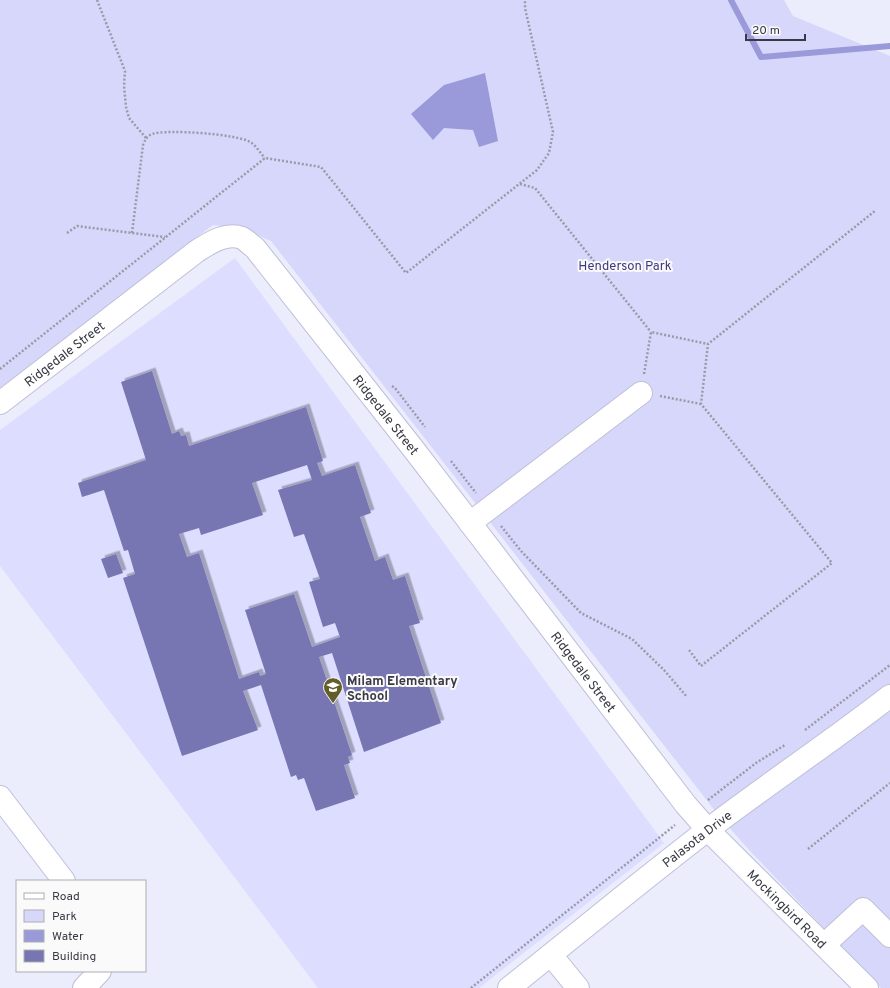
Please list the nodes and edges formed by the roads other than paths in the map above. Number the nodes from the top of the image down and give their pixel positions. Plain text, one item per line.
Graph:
1 (641, 393) road end
2 (0, 403) edge
3 (470, 523) junction
4 (890, 696) edge
5 (0, 797) edge
6 (708, 830) junction
7 (63, 880) edge
8 (890, 936) edge
9 (824, 945) junction
10 (551, 955) junction
11 (99, 972) edge
12 (84, 988) edge
13 (509, 988) edge
14 (578, 988) edge
15 (867, 988) edge

1 - 3 street
2 - 3 street, Ridgedale Street
3 - 6 street, Ridgedale Street
4 - 6 street, Palasota Drive
5 - 7 street
6 - 9 street, Mockingbird Road
6 - 10 street, Palasota Drive
8 - 9 street
9 - 15 street, Mockingbird Road
10 - 13 street, Palasota Drive
10 - 14 street
11 - 12 street

